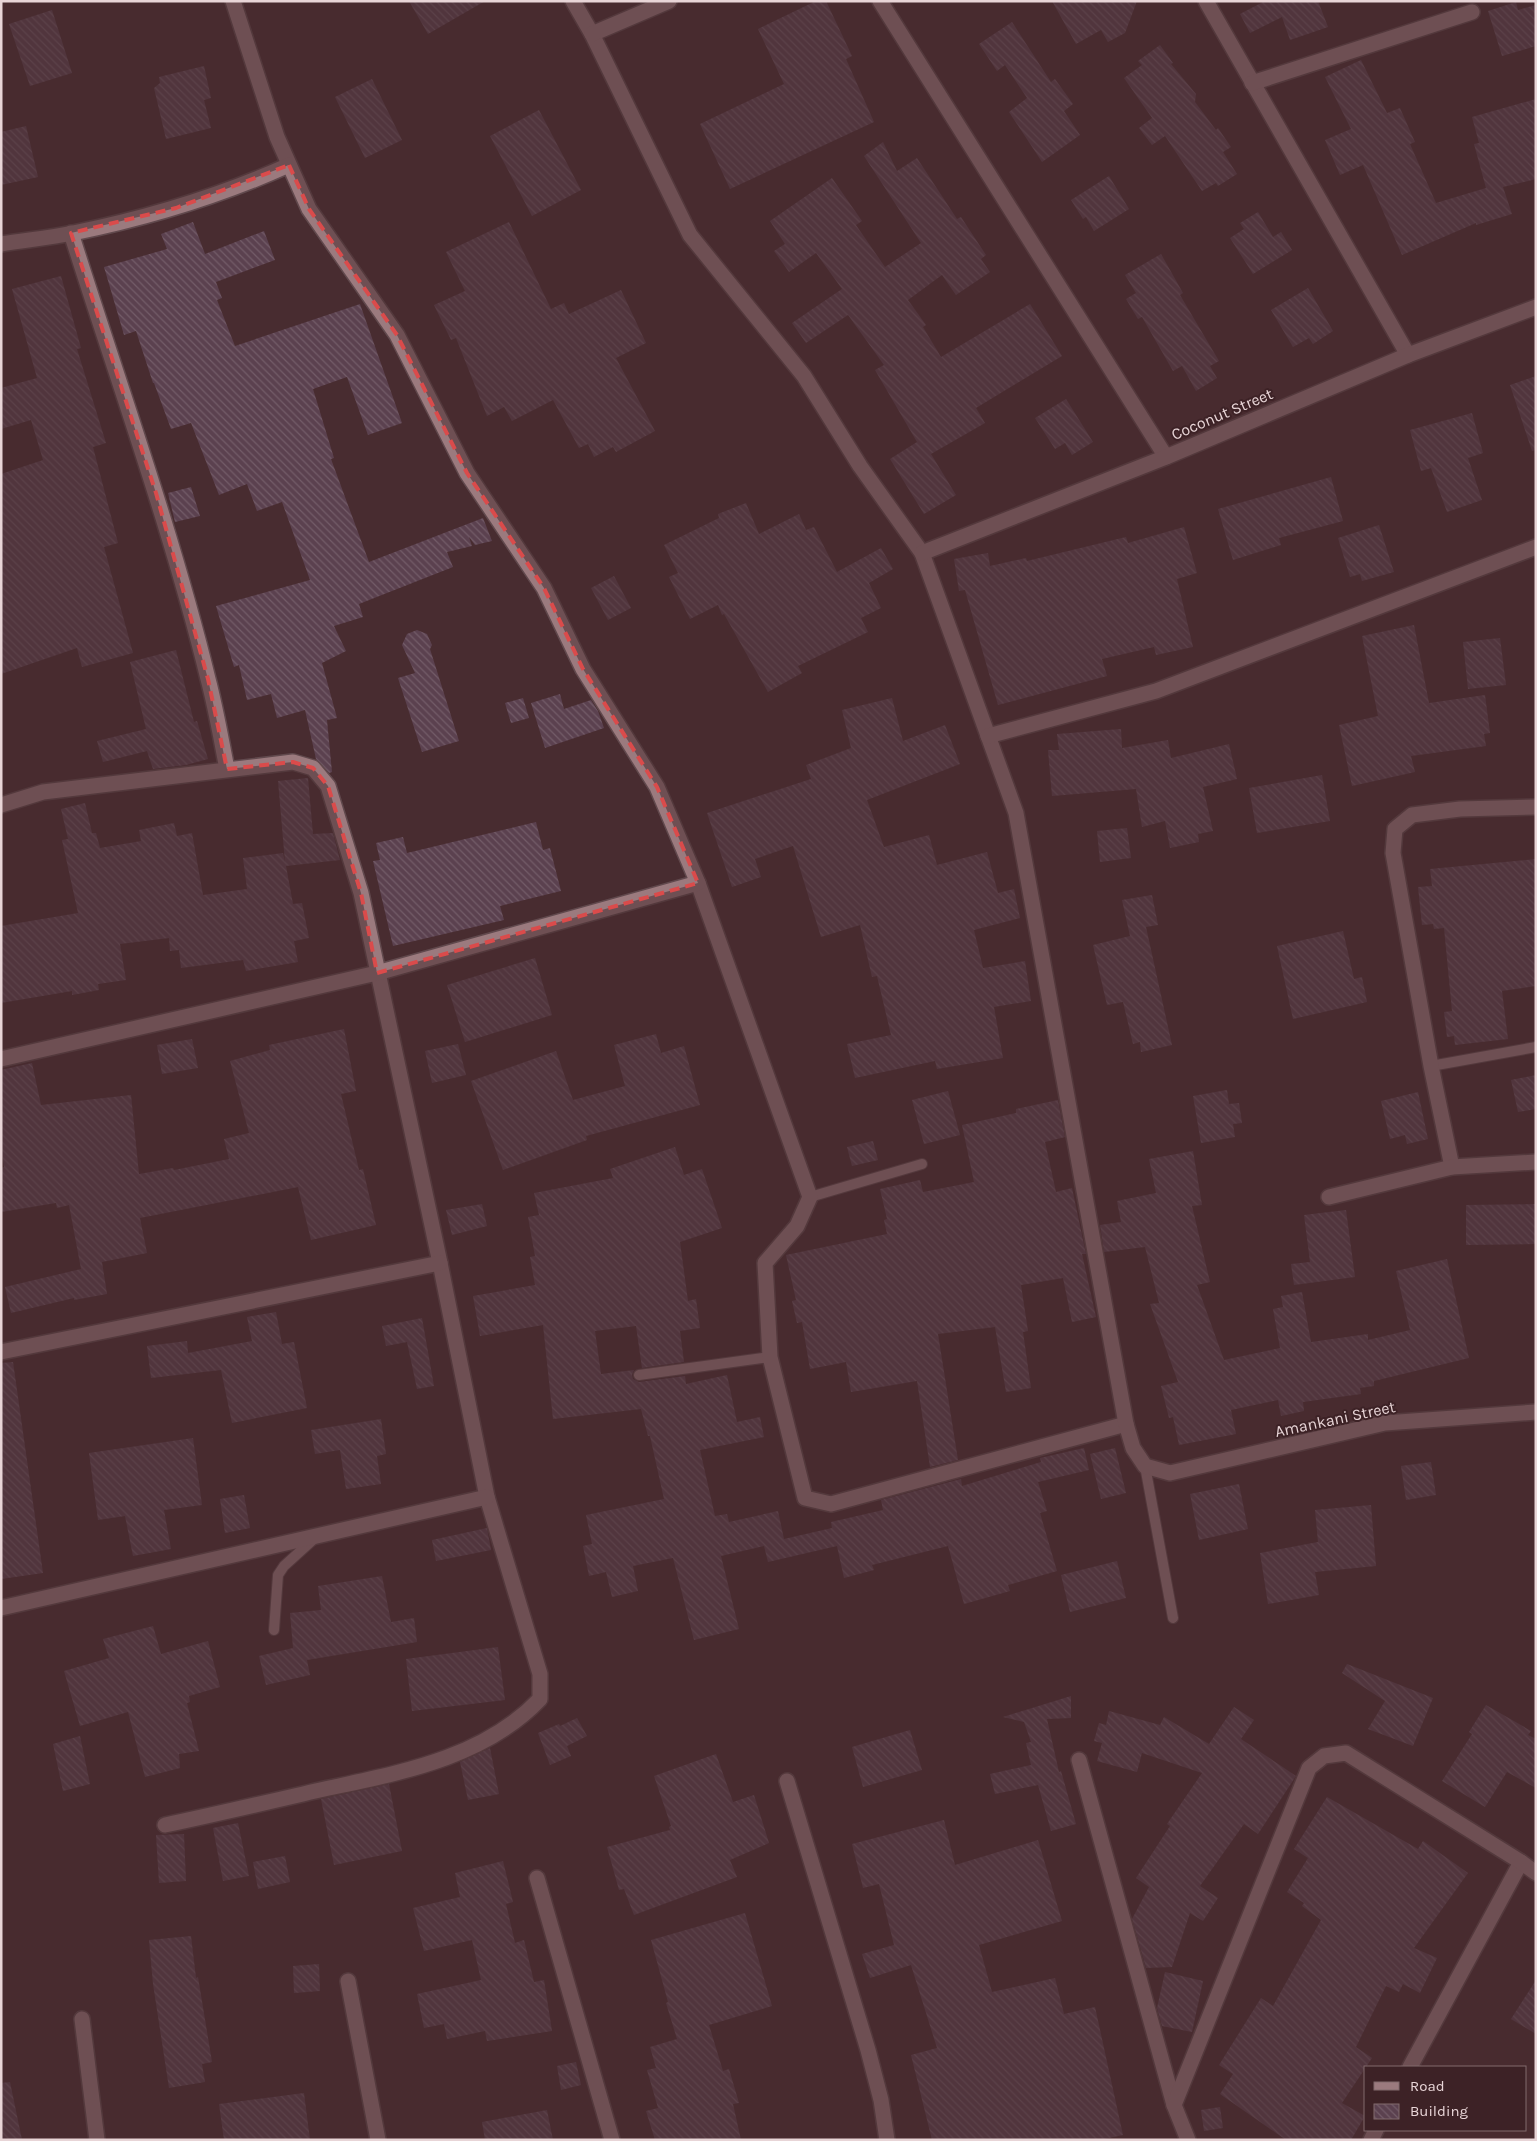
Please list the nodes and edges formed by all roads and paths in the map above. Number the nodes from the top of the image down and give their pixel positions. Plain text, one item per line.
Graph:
1 (232, 1) edge
2 (572, 1) edge
3 (669, 1) edge
4 (880, 1) edge
5 (1206, 1) edge
6 (1472, 12) dead end
7 (592, 34) junction
8 (1252, 83) junction
9 (289, 165) junction
10 (71, 233) junction
11 (3, 240) edge
12 (1536, 307) edge
13 (1408, 355) junction
14 (1166, 456) junction
15 (1536, 547) edge
16 (922, 553) junction
17 (988, 736) junction
18 (227, 768) junction
19 (1, 805) edge
20 (1536, 807) edge
21 (698, 883) junction
22 (377, 973) junction
23 (1536, 1047) edge
24 (1, 1060) edge
25 (1431, 1066) junction
26 (1536, 1162) edge
27 (922, 1164) dead end
28 (1452, 1167) junction
29 (810, 1197) junction
30 (1329, 1197) dead end
31 (440, 1263) junction
32 (1, 1352) edge
33 (770, 1357) junction
34 (639, 1375) dead end
35 (1536, 1412) edge
36 (1126, 1424) junction
37 (1145, 1466) junction
38 (487, 1497) junction
39 (319, 1535) junction
40 (1, 1608) edge
41 (1173, 1618) dead end
42 (274, 1630) dead end
43 (1080, 1760) dead end
44 (787, 1781) dead end
45 (165, 1825) dead end
46 (1521, 1862) junction
47 (1536, 1873) edge
48 (538, 1878) dead end
49 (348, 1981) dead end
50 (82, 2019) dead end
51 (1411, 2066) edge
52 (1174, 2105) junction
53 (97, 2140) edge
54 (378, 2140) edge
55 (612, 2140) edge
56 (887, 2140) edge
57 (1188, 2140) edge

1 - 9 street
2 - 7 street
3 - 7 street
4 - 14 street
5 - 8 street
6 - 8 street
7 - 16 street
8 - 13 street
9 - 10 street
9 - 21 street
10 - 11 street
10 - 18 street
12 - 13 street, Coconut Street
13 - 14 street, Coconut Street
14 - 16 street, Coconut Street
15 - 17 street
16 - 17 street
17 - 36 street
18 - 19 street
18 - 22 street
20 - 25 street
21 - 22 street
21 - 29 street
22 - 24 street
22 - 31 street
23 - 25 lane
25 - 28 street
26 - 28 street
27 - 29 lane
28 - 30 street
29 - 33 street
31 - 32 street
31 - 38 street
33 - 34 lane
33 - 36 street
35 - 37 street, Amankani Street
36 - 37 street
37 - 41 lane
38 - 39 street
38 - 45 street
39 - 40 street
39 - 42 lane
43 - 52 street
44 - 56 street
46 - 47 street
46 - 51 street
46 - 52 street
48 - 55 street
49 - 54 street
50 - 53 street
52 - 57 street

